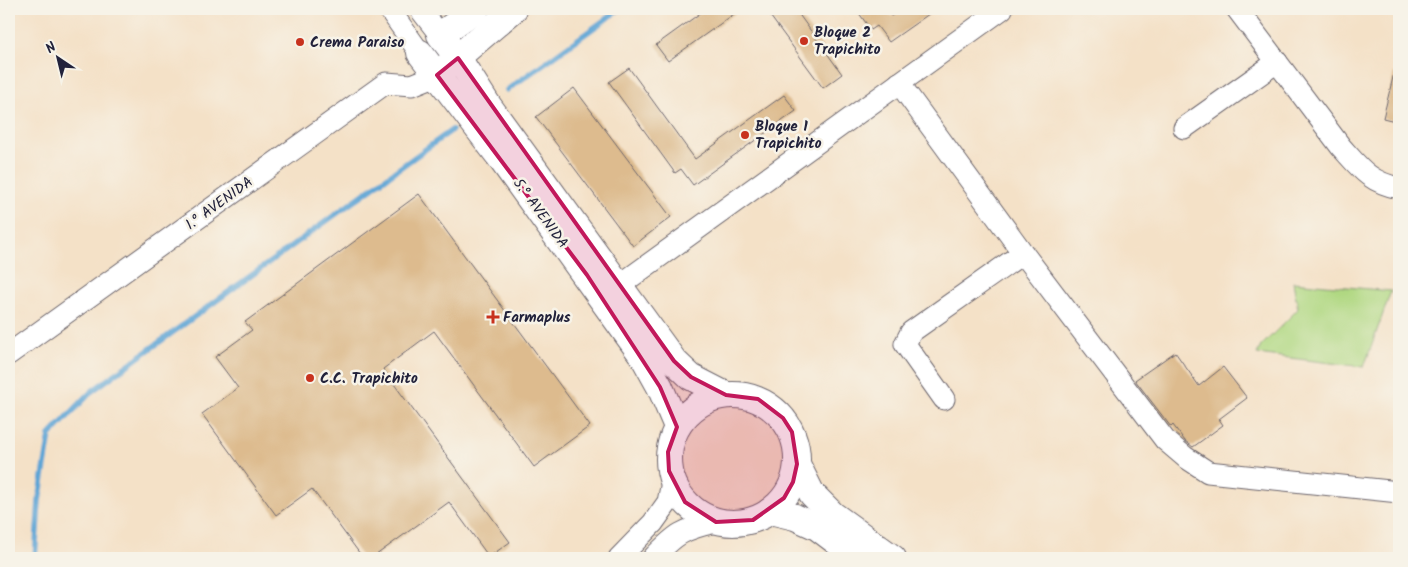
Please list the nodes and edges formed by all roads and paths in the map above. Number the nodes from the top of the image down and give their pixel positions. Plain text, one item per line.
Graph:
1 (389, 9) edge
2 (420, 9) edge
3 (476, 9) edge
4 (514, 9) edge
5 (1002, 9) edge
6 (1236, 9) edge
7 (440, 35) junction
8 (420, 53) joint
9 (458, 58) junction
10 (1278, 62) junction
11 (437, 75) junction
12 (899, 83) junction
13 (1184, 128) dead end
14 (1399, 188) edge
15 (1023, 253) junction
16 (620, 285) junction
17 (9, 354) edge
18 (726, 395) junction
19 (944, 399) dead end
20 (677, 427) junction
21 (797, 464) junction
22 (672, 482) junction
23 (1399, 492) edge
24 (770, 511) junction
25 (716, 522) junction
26 (619, 558) edge
27 (653, 558) edge
28 (858, 558) edge
29 (893, 558) edge

1 - 8 street, 5.° AVENIDA
2 - 7 street
3 - 7 street
4 - 9 street
5 - 12 street
6 - 10 street
7 - 9 street, 5.° AVENIDA
8 - 11 street, 5.° AVENIDA
9 - 11 street
9 - 16 street, 5.° AVENIDA
10 - 13 street
10 - 14 street
11 - 17 street, 1.° AVENIDA
11 - 20 street, 5.° AVENIDA
12 - 15 street
12 - 16 street
15 - 19 street
15 - 23 street
16 - 18 street, 5.° AVENIDA
18 - 20 street
18 - 21 street
20 - 22 street
21 - 24 street
21 - 29 street
22 - 25 street
22 - 26 street
24 - 25 street
24 - 28 street
25 - 27 street

